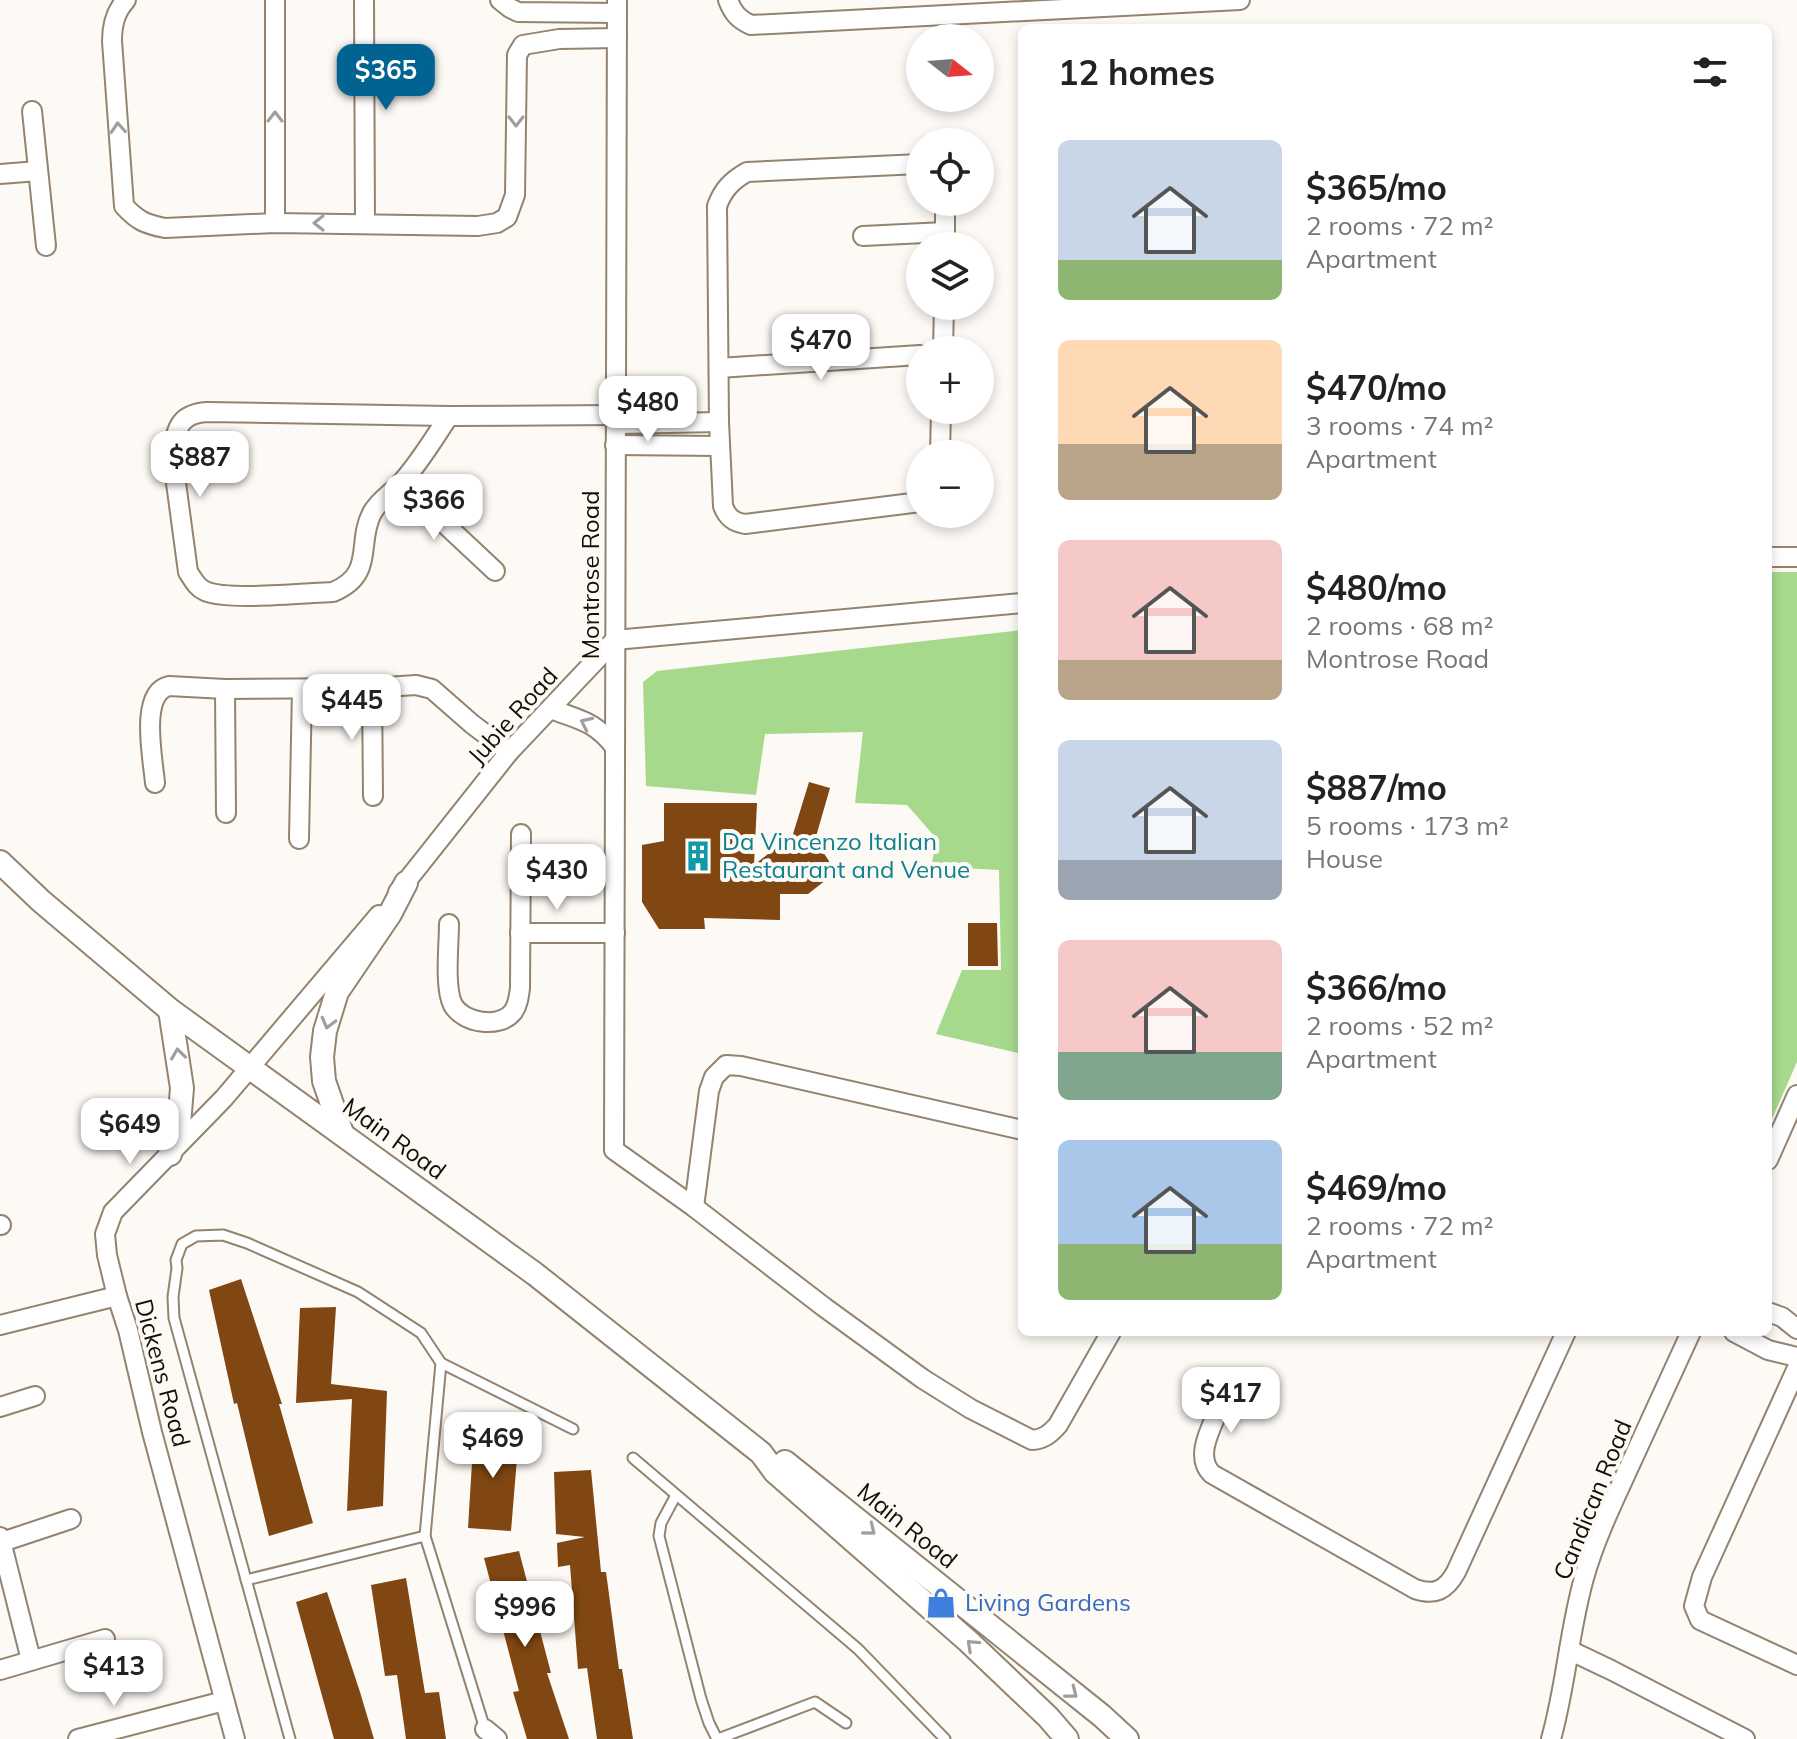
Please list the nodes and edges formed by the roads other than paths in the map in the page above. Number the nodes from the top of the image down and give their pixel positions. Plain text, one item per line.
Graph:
1 (126, 0) edge
2 (275, 0) edge
3 (364, 0) edge
4 (500, 0) edge
5 (728, 0) edge
6 (1240, 0) edge
7 (1181, 1) edge
8 (1030, 5) edge
9 (617, 6) edge
10 (877, 9) edge
11 (617, 38) junction
12 (32, 111) dead end
13 (906, 165) edge
14 (38, 171) junction
15 (0, 174) edge
16 (275, 223) junction
17 (365, 224) junction
18 (863, 236) dead end
19 (906, 238) edge
20 (46, 246) dead end
21 (906, 356) edge
22 (719, 368) junction
23 (449, 416) junction
24 (615, 419) junction
25 (719, 422) junction
26 (615, 445) junction
27 (720, 446) junction
28 (401, 483) junction
29 (906, 504) edge
30 (1772, 557) edge
31 (1797, 557) edge
32 (495, 571) dead end
33 (1018, 603) edge
34 (615, 640) junction
35 (372, 688) junction
36 (225, 689) junction
37 (302, 689) junction
38 (551, 709) junction
39 (615, 747) junction
40 (509, 752) junction
41 (155, 783) dead end
42 (373, 796) dead end
43 (226, 813) dead end
44 (521, 834) dead end
45 (299, 839) dead end
46 (0, 862) edge
47 (406, 883) junction
48 (449, 924) dead end
49 (520, 933) junction
50 (615, 933) junction
51 (170, 1010) junction
52 (250, 1068) junction
53 (1797, 1095) edge
54 (1018, 1129) edge
55 (342, 1133) junction
56 (1772, 1151) edge
57 (170, 1154) junction
58 (694, 1207) junction
59 (117, 1296) junction
60 (1772, 1313) edge
61 (0, 1325) edge
62 (1797, 1329) edge
63 (1109, 1336) edge
64 (1564, 1336) edge
65 (1689, 1336) edge
66 (1743, 1336) edge
67 (1797, 1357) edge
68 (441, 1363) junction
69 (1797, 1368) edge
70 (35, 1396) dead end
71 (1221, 1404) dead end
72 (0, 1407) edge
73 (573, 1429) dead end
74 (761, 1453) junction
75 (633, 1458) dead end
76 (676, 1495) junction
77 (71, 1519) dead end
78 (425, 1536) junction
79 (1, 1539) edge
80 (246, 1580) junction
81 (105, 1639) dead end
82 (1569, 1650) junction
83 (31, 1660) junction
84 (1797, 1665) edge
85 (0, 1670) edge
86 (224, 1701) junction
87 (846, 1723) dead end
88 (488, 1737) edge
89 (78, 1739) edge
90 (235, 1739) edge
91 (290, 1739) edge
92 (718, 1739) edge
93 (945, 1739) edge
94 (1067, 1739) edge
95 (1127, 1739) edge
96 (1551, 1739) edge
97 (1745, 1739) edge

16 -> 1 street
16 -> 2 street
3 - 17 street
4 - 9 street
5 - 10 street
6 - 7 street
7 - 8 street
8 - 10 street
9 - 11 street, Montrose Road
11 -> 17 street
11 - 24 street, Montrose Road
12 - 14 street
13 - 22 street
14 - 15 street
14 - 20 street
17 -> 16 street
18 - 19 street
21 - 22 street
22 - 25 street
23 - 24 street
23 - 28 street
23 - 28 street
24 - 25 street
24 - 26 street, Montrose Road
25 - 27 street
26 - 27 street
26 - 34 street, Montrose Road
27 - 29 street
28 - 32 street
30 - 31 street
33 - 34 street
34 - 38 street, Jubie Road
34 - 39 street, Montrose Road
35 - 37 street
35 - 40 street
35 - 42 street
36 - 37 street
36 - 41 street
36 - 43 street
37 - 45 street
39 -> 38 street
38 - 40 street, Jubie Road
39 - 50 street, Montrose Road
40 - 47 street, Jubie Road
44 - 49 street
46 - 51 street, Main Road
47 - 52 street, Jubie Road
47 -> 55 street
48 - 49 street
49 - 50 street
50 - 58 street, Montrose Road
51 - 52 street, Main Road
57 -> 51 street
52 - 55 street, Main Road
52 - 57 street, Dickens Road
53 - 56 street
54 - 58 street
55 - 74 street, Main Road
57 - 59 street, Dickens Road
58 - 63 street
59 - 61 street
59 - 86 street, Dickens Road
60 - 62 street
64 - 71 street
65 - 82 street, Candican Road
66 - 67 street
68 - 73 lane
68 - 78 lane
68 - 80 lane
69 - 84 street
70 - 72 street
94 -> 74 street, Main Road
74 -> 95 street, Main Road
75 - 76 lane
76 - 92 lane
76 - 93 lane
77 - 79 street
78 - 80 lane
78 - 88 lane
79 - 83 street
80 - 91 lane
81 - 83 street
82 - 96 street, Candican Road
82 - 97 street
83 - 85 street
86 - 89 street
86 - 90 street, Dickens Road
87 - 92 lane

